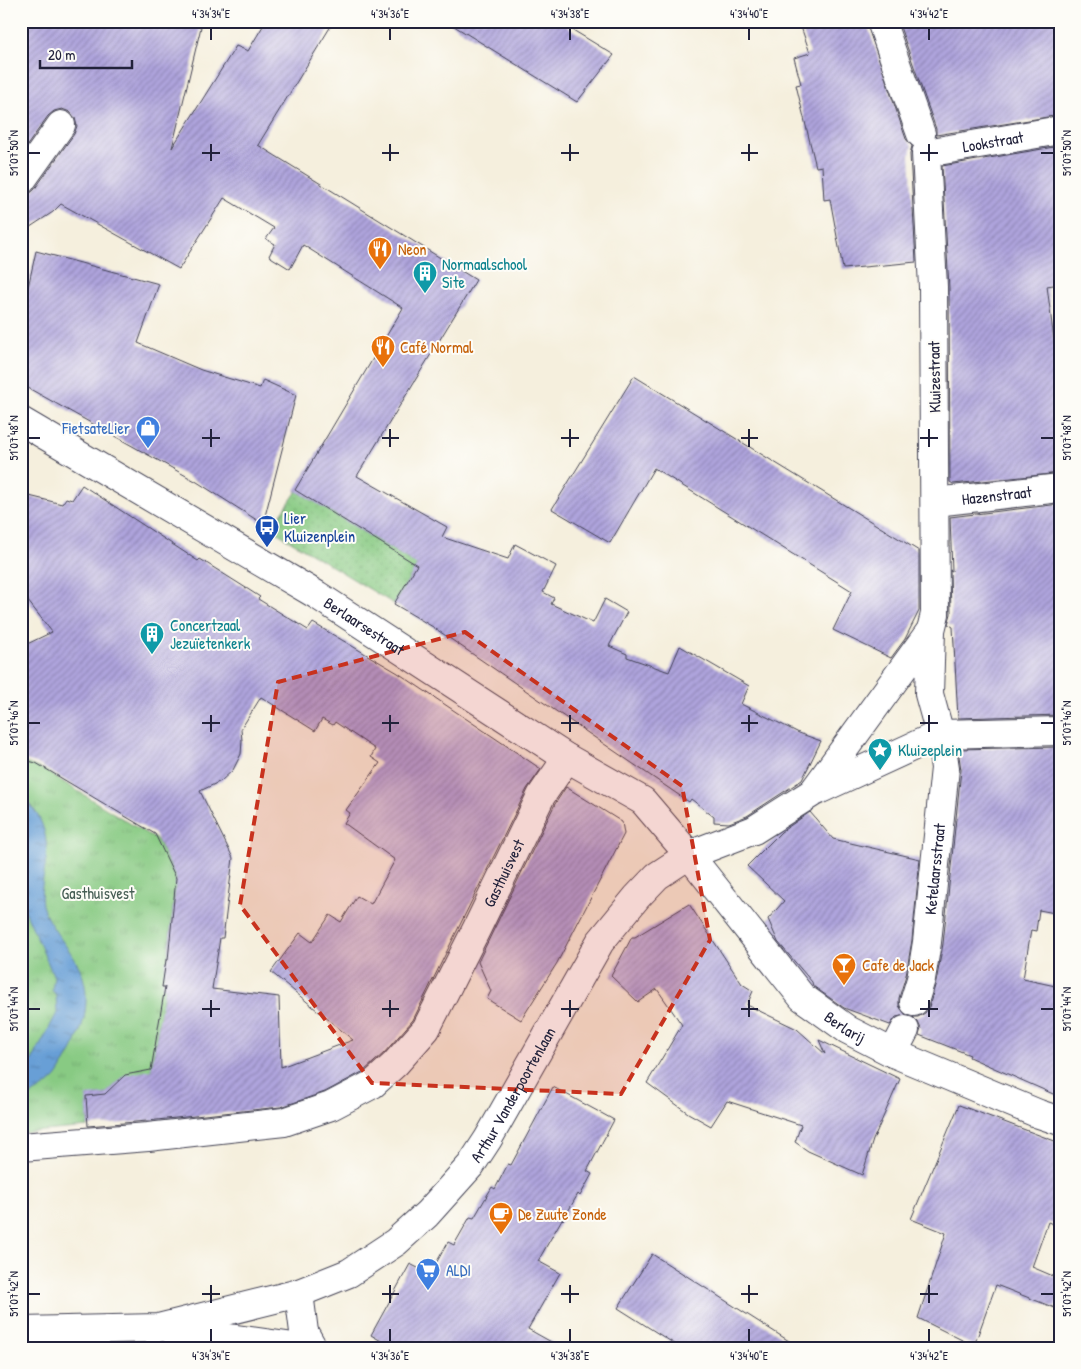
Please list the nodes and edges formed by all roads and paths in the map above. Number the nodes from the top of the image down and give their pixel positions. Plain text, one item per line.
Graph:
1 (881, 21) edge
2 (61, 125) dead end
3 (1060, 130) edge
4 (923, 144) junction
5 (21, 180) edge
6 (21, 421) edge
7 (1060, 488) edge
8 (935, 502) junction
9 (931, 630) junction
10 (1060, 731) edge
11 (940, 734) junction
12 (567, 758) junction
13 (812, 794) junction
14 (689, 855) junction
15 (914, 1002) dead end
16 (1060, 1121) edge
17 (21, 1148) edge
18 (299, 1293) junction
19 (158, 1328) junction
20 (21, 1331) edge
21 (301, 1348) edge
22 (313, 1348) edge

1 - 4 street, Kluizestraat
2 - 5 street
3 - 4 street, Lookstraat
4 - 8 street, Kluizestraat
6 - 12 street, Berlaarsestraat
7 - 8 street, Hazenstraat
8 - 9 street, Kluizestraat
9 - 11 street
9 - 13 street
10 - 11 street
11 - 13 street
11 - 15 street, Ketelaarsstraat
12 - 14 street, Berlaarsestraat
12 - 17 street, Gasthuisvest
13 - 14 street
14 - 16 street, Berlarij
14 - 18 street, Arthur Vanderpoortenlaan
18 - 19 street, Arthur Vanderpoortenlaan
18 - 22 street
19 - 20 street, Arthur Vanderpoortenlaan
19 - 21 street, Arthur Vanderpoortenlaan

